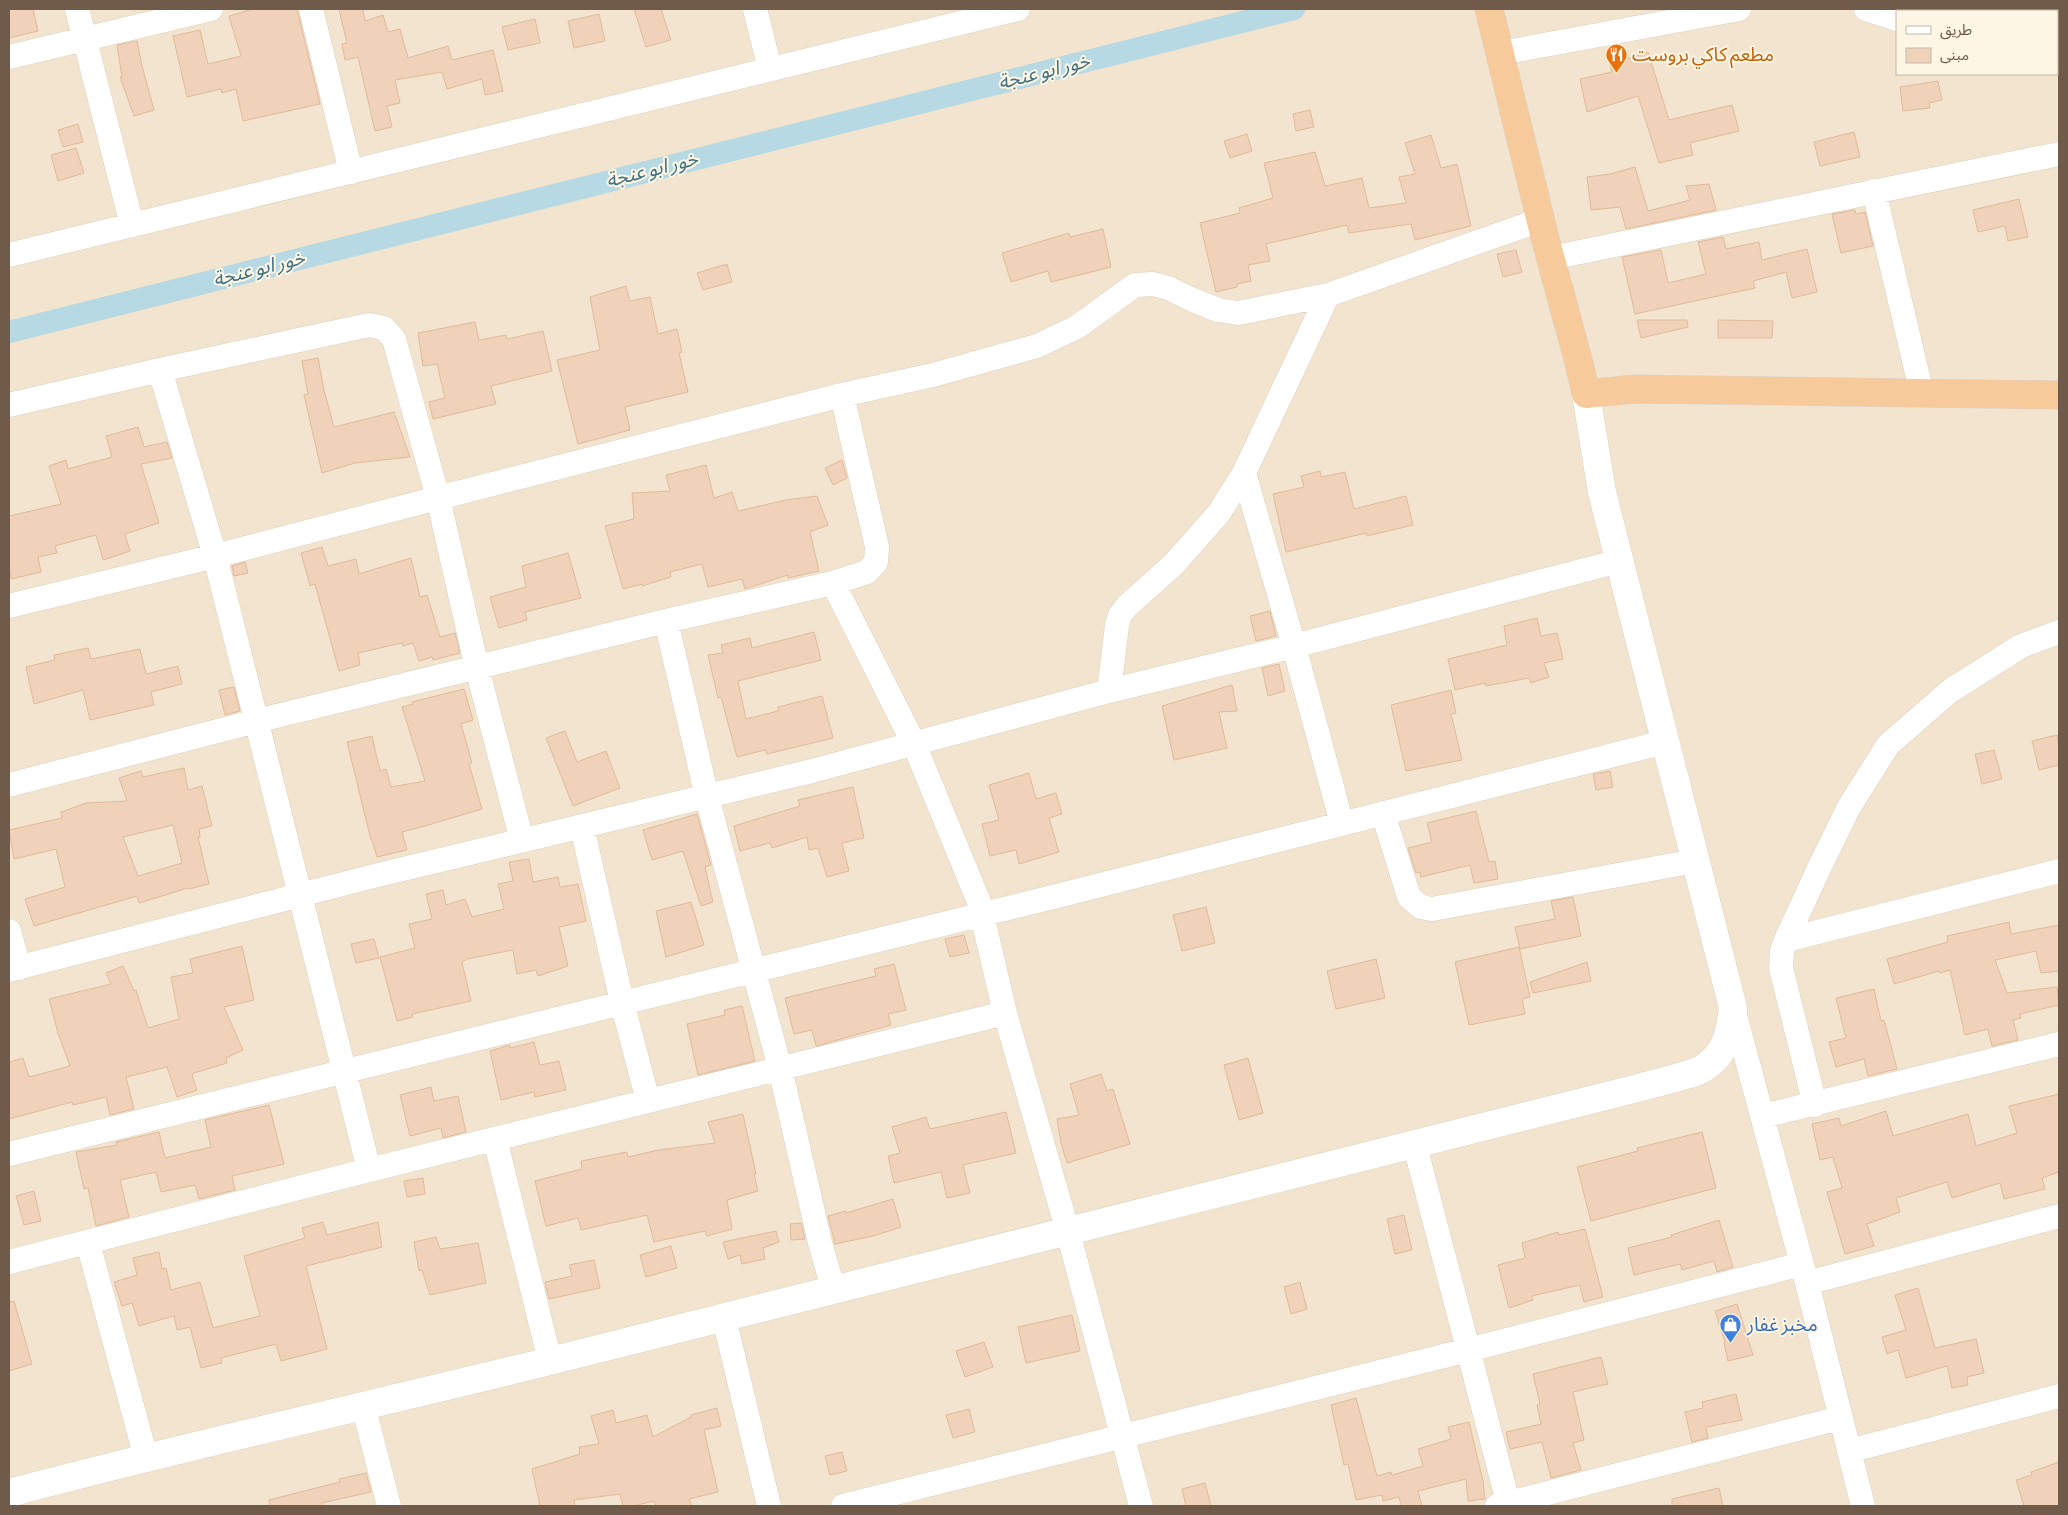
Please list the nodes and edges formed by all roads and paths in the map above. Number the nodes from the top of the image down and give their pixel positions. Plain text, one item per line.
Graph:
1 (77, 9) edge
2 (210, 9) edge
3 (311, 9) edge
4 (754, 9) edge
5 (1018, 9) edge
6 (1488, 9) edge
7 (1739, 9) edge
8 (1866, 9) edge
9 (995, 12) edge
10 (1896, 19) edge
11 (85, 38) junction
12 (1501, 53) junction
13 (9, 57) edge
14 (770, 70) junction
15 (2059, 154) edge
16 (351, 172) junction
17 (1874, 191) junction
18 (1540, 220) junction
19 (132, 225) junction
20 (9, 255) edge
21 (1551, 258) junction
22 (1328, 295) junction
23 (160, 370) junction
24 (1586, 394) junction
25 (1922, 394) junction
26 (842, 395) junction
27 (2059, 395) edge
28 (9, 405) edge
29 (1244, 473) junction
30 (438, 498) junction
31 (215, 556) junction
32 (1620, 561) junction
33 (834, 583) junction
34 (9, 606) edge
35 (666, 621) junction
36 (2059, 632) edge
37 (1294, 646) junction
38 (478, 668) junction
39 (1109, 691) junction
40 (256, 721) junction
41 (1665, 742) junction
42 (914, 744) junction
43 (9, 785) edge
44 (707, 797) junction
45 (1384, 813) junction
46 (1342, 824) junction
47 (582, 827) junction
48 (522, 841) junction
49 (1696, 861) junction
50 (2059, 871) edge
51 (301, 896) junction
52 (982, 914) junction
53 (9, 931) edge
54 (1786, 940) junction
55 (14, 969) edge
56 (754, 970) junction
57 (622, 1002) junction
58 (1733, 1008) junction
59 (1005, 1013) junction
60 (2059, 1044) edge
61 (780, 1068) junction
62 (344, 1071) junction
63 (648, 1101) junction
64 (1815, 1105) junction
65 (1763, 1116) junction
66 (496, 1139) junction
67 (1415, 1146) junction
68 (9, 1154) edge
69 (369, 1170) junction
70 (2059, 1216) edge
71 (1068, 1232) junction
72 (88, 1243) junction
73 (9, 1262) edge
74 (1804, 1273) junction
75 (834, 1291) junction
76 (724, 1318) junction
77 (1468, 1350) junction
78 (550, 1361) junction
79 (2059, 1396) edge
80 (363, 1405) junction
81 (1840, 1418) junction
82 (1122, 1438) junction
83 (1849, 1451) junction
84 (146, 1458) junction
85 (18, 1497) edge
86 (1505, 1505) edge
87 (389, 1506) edge
88 (769, 1506) edge
89 (843, 1506) edge
90 (1141, 1506) edge
91 (1863, 1506) edge

1 - 11 street
2 - 11 street
3 - 16 street
4 - 14 street
5 - 9 street
6 - 12 highway
7 - 12 street
8 - 10 street
9 - 14 street
11 - 13 street
11 - 19 street
12 - 18 highway
14 - 16 street
15 - 17 street
16 - 19 street
17 - 21 street
17 - 25 street
18 - 21 highway
18 - 22 street
19 - 20 street
21 - 24 highway
22 - 26 street
22 - 29 street
23 - 28 street
23 - 30 street
23 - 31 street
24 - 25 highway
24 - 32 main road
25 - 27 highway
26 - 30 street
26 - 33 street
29 - 37 street
29 - 39 street
30 - 31 street
30 - 38 street
31 - 34 street
31 - 40 street
32 - 37 street
32 - 41 main road
33 - 35 street
33 - 42 street
35 - 38 street
35 - 44 street
36 - 54 street
37 - 39 street
37 - 46 street
38 - 40 street
38 - 48 street
39 - 42 street
40 - 43 street
40 - 51 street
41 - 45 street
41 - 49 main road
42 - 44 street
42 - 52 street
44 - 47 street
44 - 56 street
45 - 46 street
45 - 49 street
46 - 52 street
47 - 48 street
47 - 57 street
48 - 51 street
49 - 58 main road
50 - 54 street
51 - 55 street
51 - 62 street
52 - 56 street
52 - 59 street
53 - 55 street
54 - 64 street
56 - 57 street
56 - 61 street
57 - 62 street
57 - 63 street
58 - 65 street
58 - 67 main road
59 - 61 street
59 - 71 street
60 - 64 street
61 - 63 street
61 - 75 street
62 - 68 street
62 - 69 street
63 - 66 street
64 - 65 street
65 - 74 street
66 - 69 street
66 - 78 street
67 - 71 main road
67 - 77 street
69 - 72 street
70 - 74 street
71 - 75 main road
71 - 82 street
72 - 73 street
72 - 84 street
74 - 77 street
74 - 81 street
75 - 76 main road
76 - 78 main road
76 - 88 street
77 - 82 street
77 - 86 street
78 - 80 main road
79 - 83 street
80 - 84 main road
80 - 87 street
81 - 83 street
81 - 86 street
82 - 89 street
82 - 90 street
83 - 91 street
84 - 85 main road

